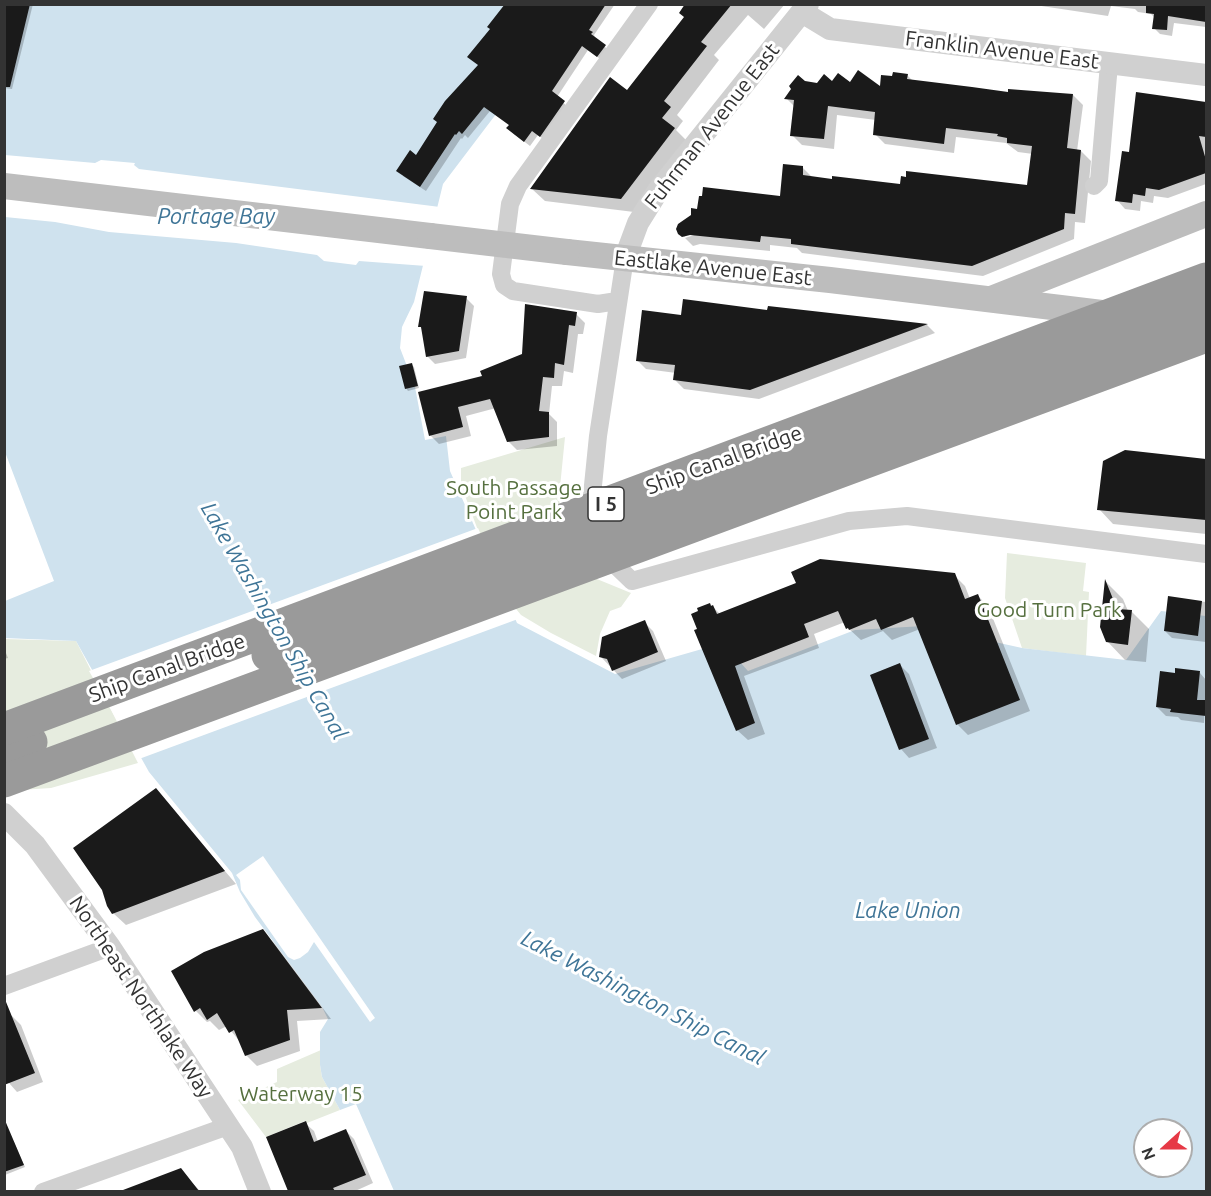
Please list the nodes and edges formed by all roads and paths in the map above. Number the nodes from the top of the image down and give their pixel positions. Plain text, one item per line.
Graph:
1 (649, 4) edge
2 (805, 8) edge
3 (1109, 64) junction
4 (1206, 75) edge
5 (4, 186) edge
6 (1094, 186) dead end
7 (1206, 214) edge
8 (625, 258) junction
9 (1206, 279) edge
10 (988, 300) junction
11 (617, 301) junction
12 (1206, 307) edge
13 (1206, 326) edge
14 (1206, 336) edge
15 (1206, 554) edge
16 (4, 729) edge
17 (4, 752) edge
18 (4, 781) edge
19 (4, 814) edge
20 (110, 947) junction
21 (4, 986) edge
22 (228, 1126) junction
23 (44, 1191) edge
24 (260, 1191) edge

1 - 11 street
2 - 3 street, Franklin Avenue East
2 - 8 street, Fuhrman Avenue East
3 - 4 street, Franklin Avenue East
3 - 6 street
5 - 8 main road, Eastlake Avenue East, bridge
7 - 10 main road
8 - 10 main road, Eastlake Avenue East
8 - 11 street, Fuhrman Avenue East
9 - 16 highway, Ship Canal Bridge / I 5, bridge
10 - 13 main road, Eastlake Avenue East
11 - 15 street, Fuhrman Avenue East
12 - 17 highway, Ship Canal Bridge, bridge
14 - 18 highway, I 5, bridge
19 - 20 street, Northeast Northlake Way
20 - 21 street
20 - 22 street, Northeast Northlake Way
22 - 23 street
22 - 24 street, Northeast Northlake Way

